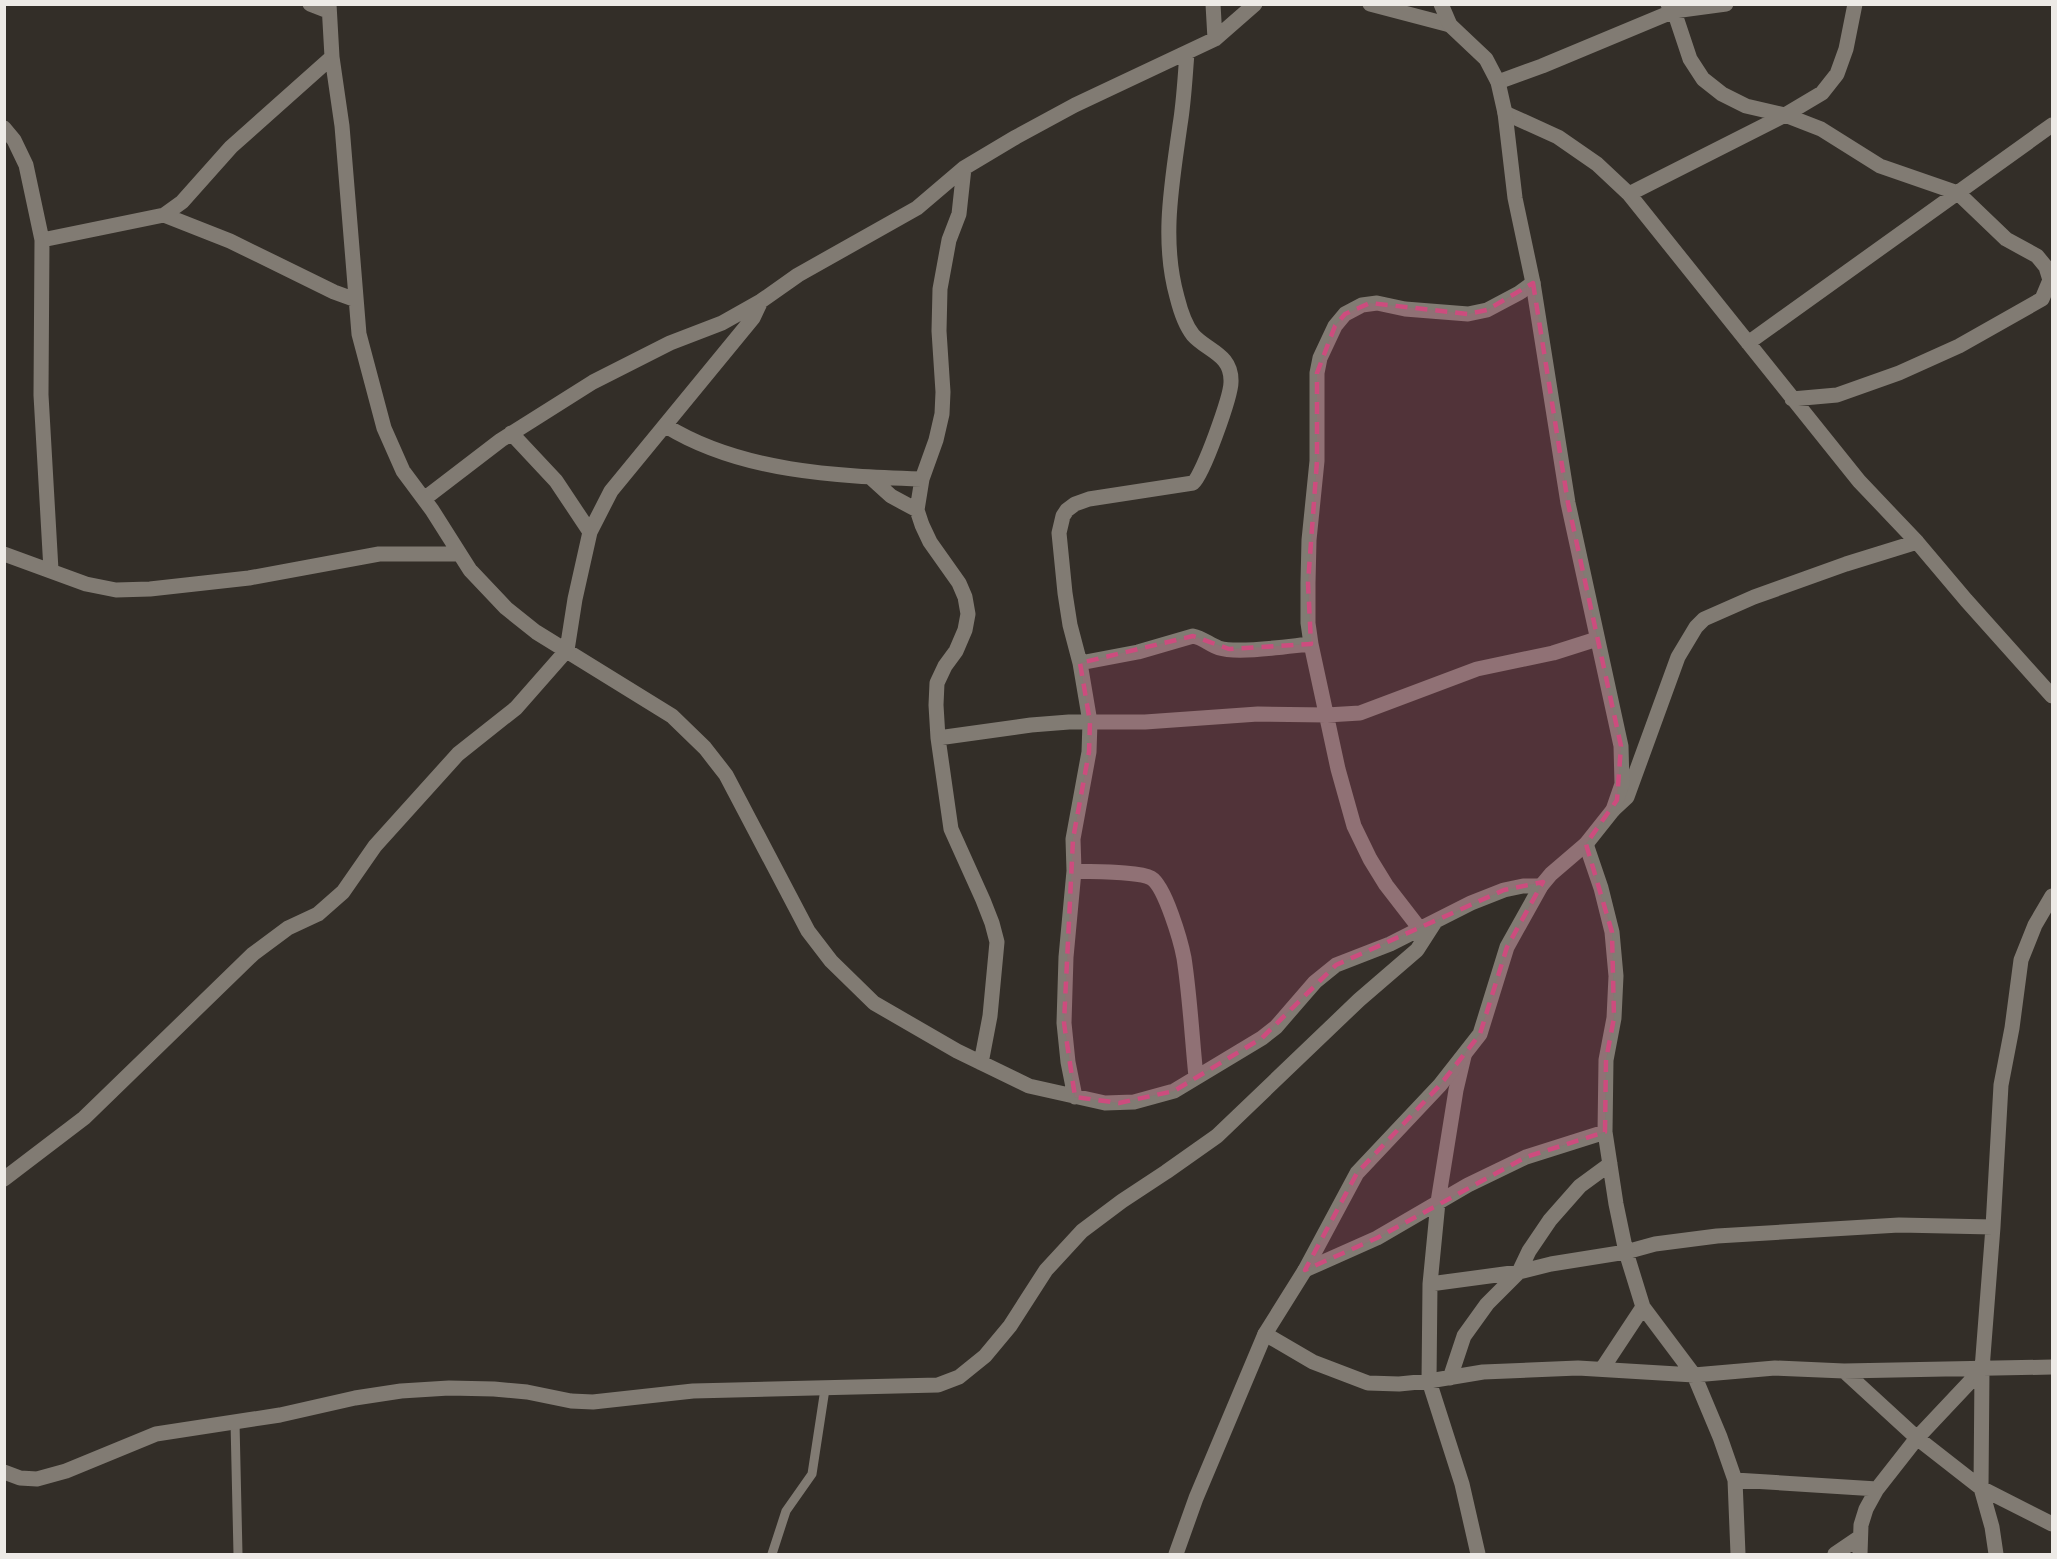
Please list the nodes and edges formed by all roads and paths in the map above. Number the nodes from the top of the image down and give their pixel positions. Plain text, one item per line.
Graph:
1 (310, 4) edge
2 (1213, 4) edge
3 (1255, 4) edge
4 (1370, 4) edge
5 (1441, 4) edge
6 (1726, 4) edge
7 (1855, 4) edge
8 (328, 8) edge
9 (1671, 8) edge
10 (1450, 25) junction
11 (1215, 39) junction
12 (1187, 53) junction
13 (332, 57) junction
14 (1498, 82) junction
15 (1505, 113) junction
16 (1785, 115) junction
17 (2052, 125) edge
18 (4, 128) edge
19 (964, 168) junction
20 (1958, 193) junction
21 (1629, 194) junction
22 (164, 216) junction
23 (42, 240) junction
24 (2051, 281) edge
25 (1533, 283) junction
26 (356, 300) junction
27 (761, 302) junction
28 (1748, 343) junction
29 (1791, 399) junction
30 (666, 426) junction
31 (511, 434) junction
32 (870, 477) junction
33 (922, 479) junction
34 (424, 499) junction
35 (917, 510) junction
36 (590, 532) junction
37 (1917, 542) junction
38 (4, 554) edge
39 (460, 554) junction
40 (51, 570) junction
41 (1597, 639) junction
42 (1311, 644) junction
43 (567, 650) junction
44 (1080, 663) junction
45 (2052, 696) edge
46 (1327, 715) junction
47 (1090, 722) junction
48 (938, 738) junction
49 (1613, 810) junction
50 (1586, 844) junction
51 (1074, 871) junction
52 (1541, 886) junction
53 (2052, 896) edge
54 (1435, 921) junction
55 (1420, 929) junction
56 (1464, 1056) junction
57 (981, 1063) junction
58 (1196, 1077) junction
59 (1075, 1097) junction
60 (1605, 1132) junction
61 (1610, 1164) junction
62 (4, 1179) edge
63 (1438, 1202) junction
64 (1993, 1227) junction
65 (1626, 1252) junction
66 (1305, 1270) junction
67 (1519, 1272) junction
68 (1430, 1284) junction
69 (1643, 1307) junction
70 (1265, 1334) junction
71 (2052, 1367) edge
72 (1602, 1369) junction
73 (1982, 1370) junction
74 (1844, 1371) junction
75 (1694, 1375) junction
76 (1450, 1378) junction
77 (1429, 1381) junction
78 (825, 1389) junction
79 (235, 1422) junction
80 (1917, 1438) junction
81 (4, 1472) edge
82 (1735, 1480) junction
83 (1981, 1488) junction
84 (1877, 1489) junction
85 (2052, 1524) edge
86 (1860, 1537) junction
87 (238, 1554) edge
88 (772, 1554) edge
89 (1176, 1554) edge
90 (1478, 1554) edge
91 (1738, 1554) edge
92 (1835, 1554) edge
93 (1860, 1554) edge
94 (1996, 1554) edge

1 - 8 street
2 - 11 street
3 - 11 street
4 - 10 street
5 - 10 street
6 - 9 street
7 - 16 street
8 - 13 street
9 - 14 street
9 - 16 street
10 - 14 street
11 - 12 street
12 - 19 street
12 - 44 street
13 - 22 street
13 - 26 street
14 - 15 street
15 - 21 street
15 - 25 street
16 - 20 street
16 - 21 street
17 - 20 street
18 - 23 street
19 - 27 street
19 - 33 street
20 - 24 street
20 - 28 street
21 - 28 street
22 - 23 street
22 - 26 street
23 - 40 street
24 - 29 street
25 - 41 street
25 - 42 street
26 - 34 street
27 - 30 street
27 - 31 street
28 - 29 street
29 - 37 street
30 - 32 street
30 - 36 street
31 - 34 street
31 - 36 street
32 - 33 street
32 - 35 street
33 - 35 street
34 - 39 street
35 - 48 street
36 - 43 street
37 - 45 street
37 - 49 street
38 - 40 street
39 - 40 street
39 - 43 street
41 - 46 street
41 - 49 street
42 - 44 street
42 - 46 street
43 - 57 street
43 - 62 street
44 - 47 street
46 - 47 street
46 - 55 street
47 - 48 street
47 - 51 street
48 - 57 street
49 - 50 street
50 - 52 street
50 - 60 street
51 - 58 street
51 - 59 street
52 - 54 street
52 - 56 street
53 - 64 street
54 - 55 street
54 - 78 street
55 - 58 street
56 - 63 street
56 - 66 street
57 - 59 street
58 - 59 street
60 - 61 street
60 - 63 street
61 - 65 street
61 - 67 street
63 - 66 street
63 - 68 street
64 - 65 street
64 - 73 street
65 - 67 street
65 - 69 street
66 - 70 street
67 - 68 street
67 - 76 street
68 - 77 street
69 - 72 street
69 - 75 street
70 - 77 street
70 - 89 street
71 - 73 street
72 - 75 street
72 - 76 street
73 - 74 street
73 - 80 street
73 - 83 street
74 - 75 street
74 - 80 street
75 - 82 street
76 - 77 street
77 - 90 street
78 - 79 street
78 - 88 lane
79 - 81 street
79 - 87 lane
80 - 83 street
80 - 84 street
82 - 84 street
82 - 91 street
83 - 85 street
83 - 94 street
84 - 86 street
86 - 92 street
86 - 93 street

